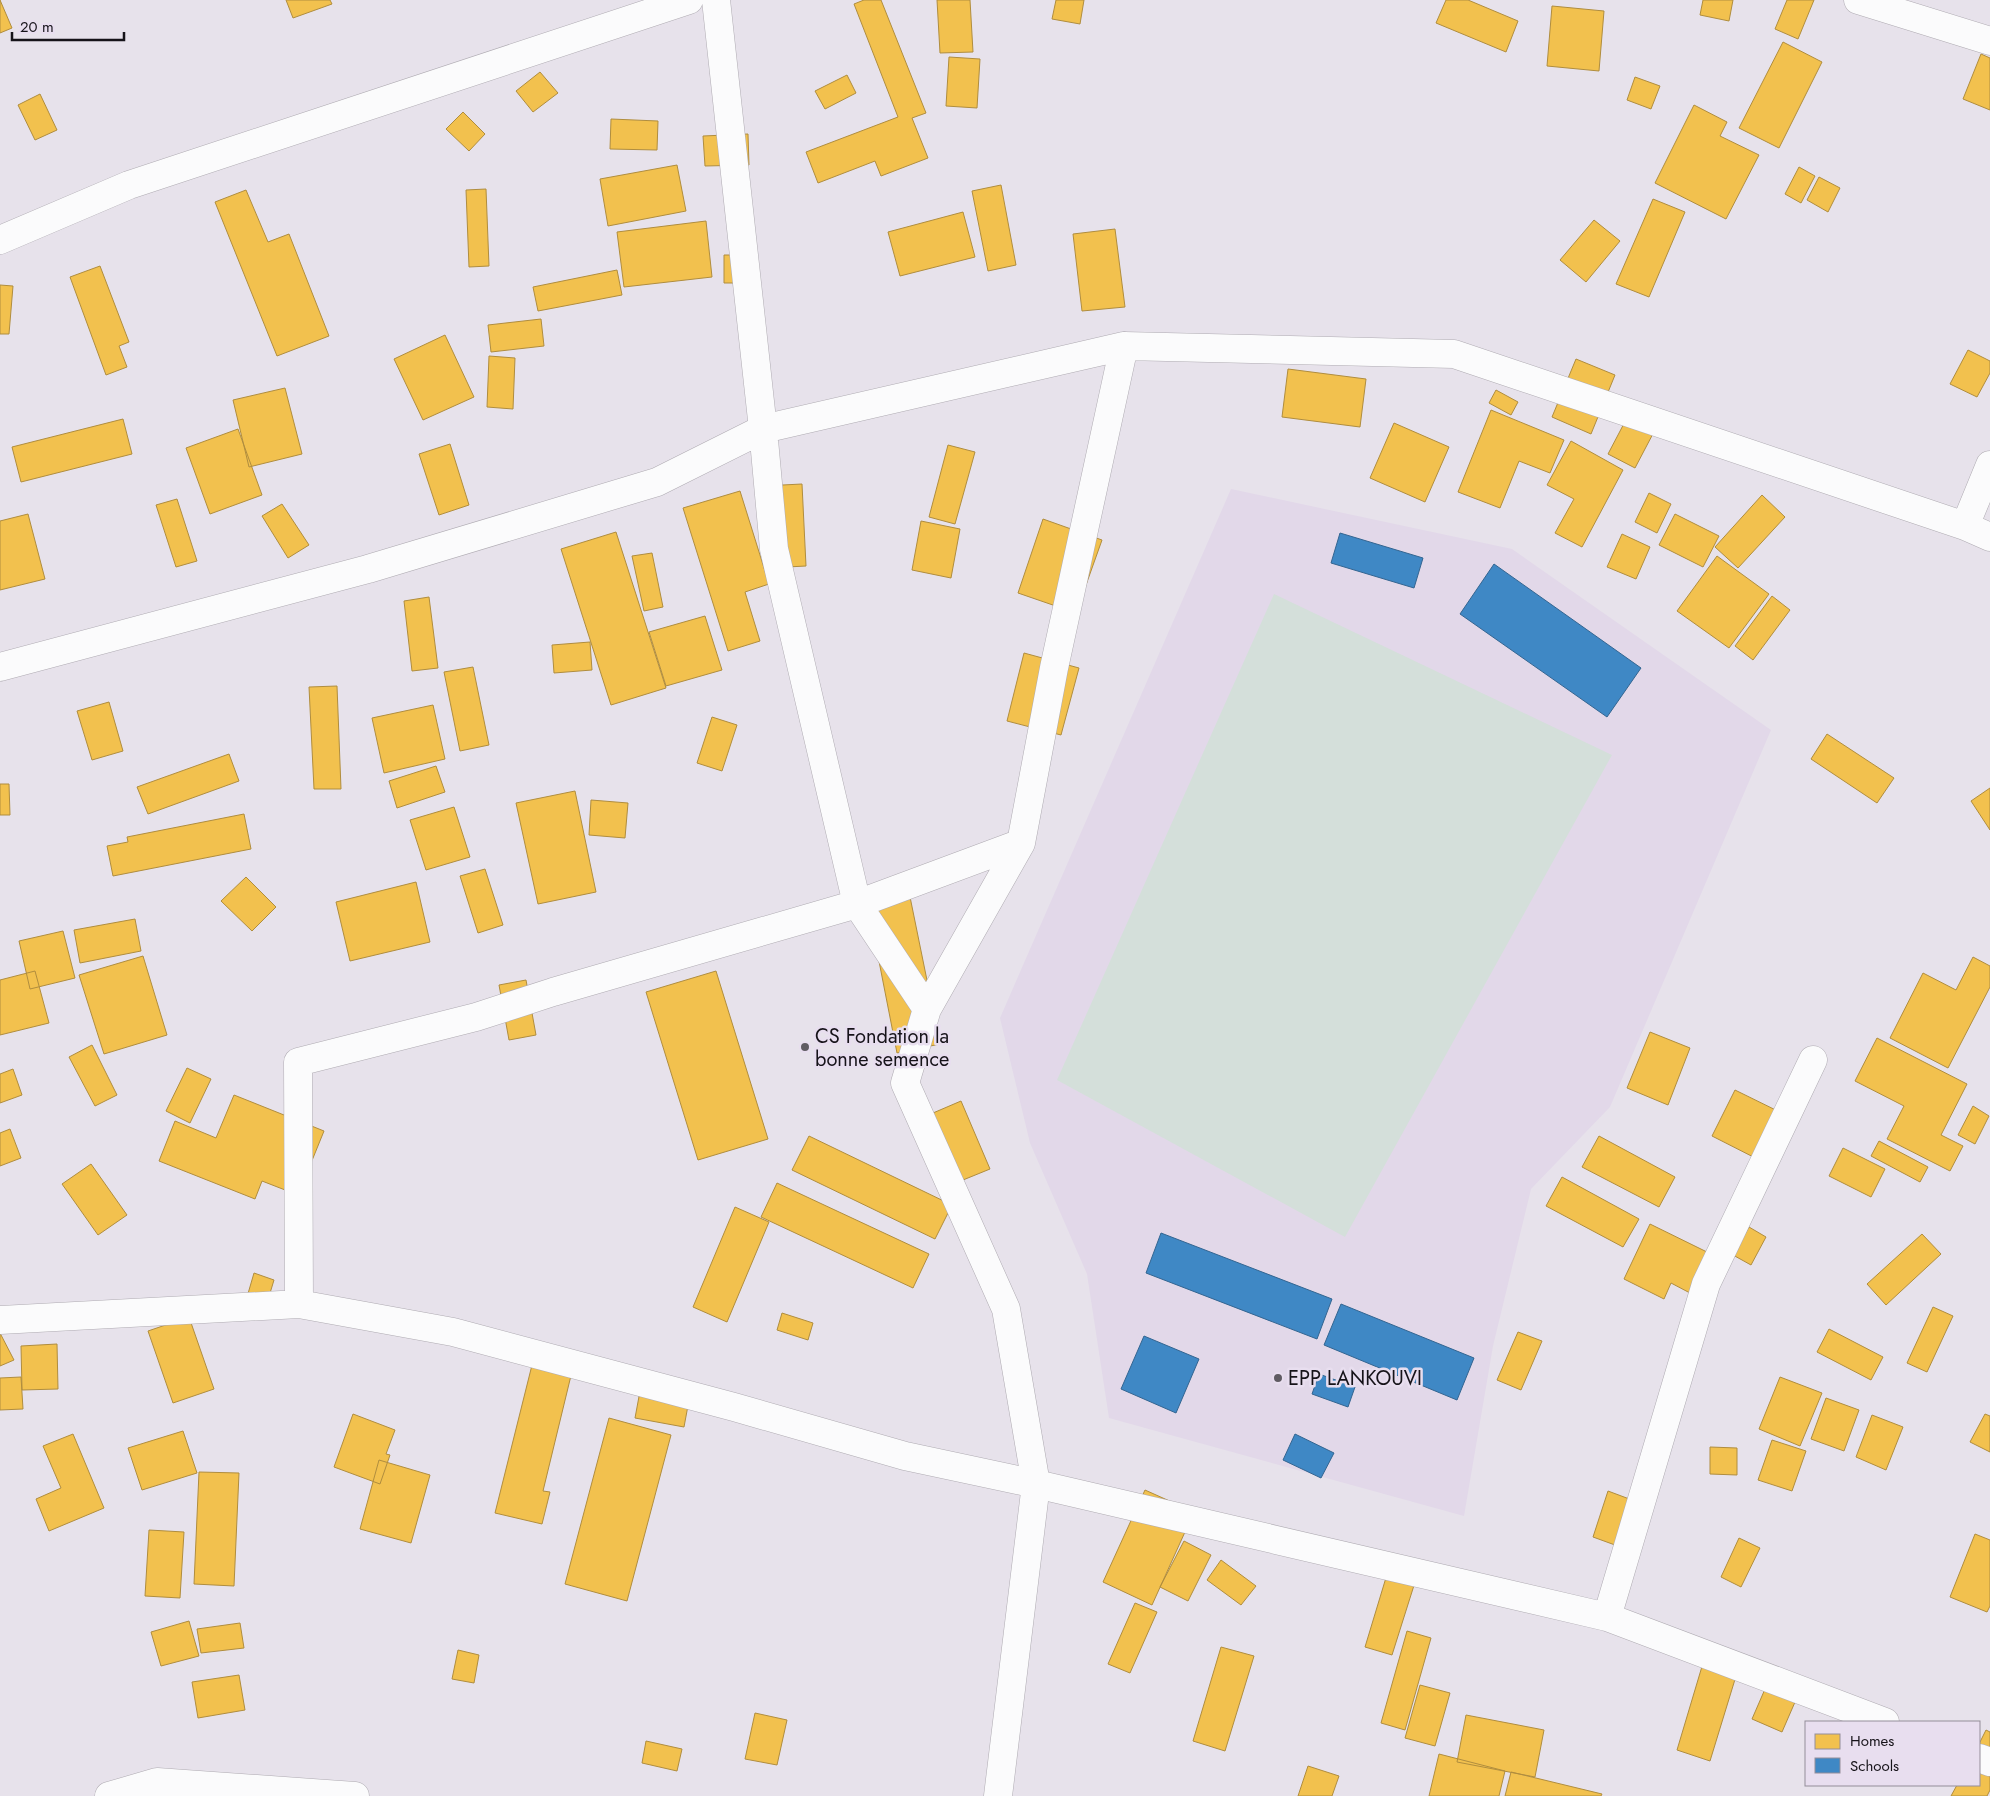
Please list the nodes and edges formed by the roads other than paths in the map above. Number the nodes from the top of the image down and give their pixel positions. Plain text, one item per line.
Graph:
1 (689, 0) edge
2 (716, 0) edge
3 (1858, 0) edge
4 (1990, 41) edge
5 (0, 240) edge
6 (1124, 346) junction
7 (763, 429) junction
8 (1990, 465) edge
9 (1965, 526) junction
10 (1990, 537) edge
11 (0, 667) edge
12 (1022, 842) junction
13 (857, 904) junction
14 (927, 1009) junction
15 (1813, 1060) dead end
16 (299, 1304) junction
17 (0, 1320) edge
18 (1036, 1484) junction
19 (1607, 1617) junction
20 (1882, 1721) edge
21 (109, 1796) edge
22 (355, 1796) edge
23 (998, 1796) edge

1 - 5 street
2 - 7 street
3 - 4 street
6 - 7 street
6 - 9 street
6 - 12 street
7 - 11 street
7 - 13 street
8 - 9 street
9 - 10 street
12 - 13 street
12 - 14 street
13 - 14 street
13 - 16 street
14 - 18 street
15 - 19 street
16 - 17 street
16 - 18 street
18 - 19 street
18 - 23 street
19 - 20 street
21 - 22 street

